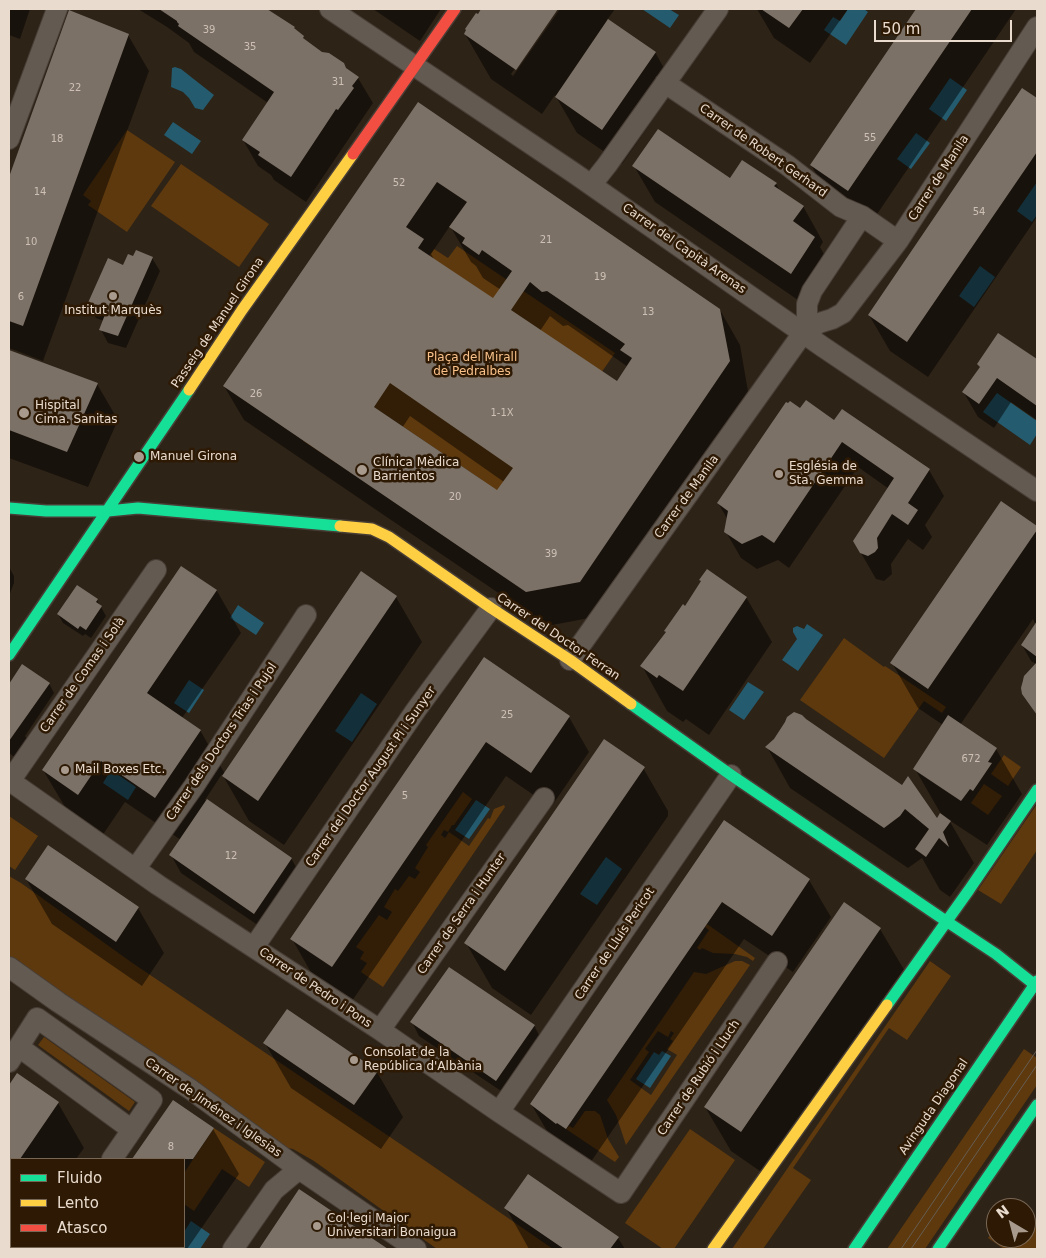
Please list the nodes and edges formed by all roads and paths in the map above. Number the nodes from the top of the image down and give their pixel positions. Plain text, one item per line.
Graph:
1 (57, 9) edge
2 (330, 9) edge
3 (455, 9) edge
4 (718, 9) edge
5 (1037, 27) edge
6 (415, 65) junction
7 (664, 83) junction
8 (9, 139) edge
9 (592, 184) junction
10 (862, 216) junction
11 (898, 241) junction
12 (803, 333) junction
13 (1037, 491) edge
14 (9, 508) edge
15 (108, 511) junction
16 (156, 570) dead end
17 (491, 608) junction
18 (306, 615) dead end
19 (9, 655) edge
20 (570, 660) junction
21 (731, 775) junction
22 (10, 781) joint
23 (1037, 790) edge
24 (544, 798) dead end
25 (136, 868) junction
26 (946, 921) junction
27 (254, 947) junction
28 (777, 962) dead end
29 (9, 968) edge
30 (1036, 983) edge
31 (380, 1030) junction
32 (14, 1054) edge
33 (1037, 1105) edge
34 (499, 1112) junction
35 (132, 1130) junction
36 (113, 1158) edge
37 (298, 1169) junction
38 (621, 1193) joint
39 (233, 1249) edge
40 (416, 1249) edge
41 (713, 1249) edge
42 (854, 1249) edge
43 (938, 1249) edge

1 - 8 street
2 - 6 street, Carrer del Capità Arenas
3 - 6 street, Passeig de Manuel Girona
4 - 7 street
5 - 11 street, Carrer de Manila
6 - 9 street, Carrer del Capità Arenas
6 - 15 street, Passeig de Manuel Girona
7 - 9 street
7 - 10 street, Carrer de Robert Gerhard
9 - 12 street, Carrer del Capità Arenas
10 - 11 street, Carrer de Robert Gerhard
10 - 12 street, Carrer de Manila
11 - 12 street, Carrer de Manila
12 - 13 street, Carrer del Capità Arenas
12 - 20 street, Carrer de Manila
14 - 15 street, Carrer del Doctor Ferran
15 - 17 street, Carrer del Doctor Ferran
15 - 19 street, Passeig de Manuel Girona
16 - 22 street, Carrer de Comas i Solà
17 - 20 street, Carrer del Doctor Ferran
17 - 27 street, Carrer del Doctor August Pi i Sunyer
18 - 25 street, Carrer dels Doctors Trias i Pujol
20 - 21 street, Carrer del Doctor Ferran
21 - 26 street, Carrer del Doctor Ferran
21 - 34 street, Carrer de Lluís Pericot
22 - 25 street, Carrer de Pedro i Pons
23 - 26 street
24 - 31 street, Carrer de Serra i Hunter
25 - 27 street, Carrer de Pedro i Pons
26 - 30 street, Carrer del Doctor Ferran
26 - 41 street
27 - 31 street, Carrer de Pedro i Pons
28 - 38 street, Carrer de Rubió i Lluch
29 - 37 street, Carrer de Jiménez i Iglesias
30 - 42 street, Avinguda Diagonal
31 - 34 street, Carrer de Pedro i Pons
32 - 35 street
32 - 35 street
33 - 43 street
34 - 38 street, Carrer de Pedro i Pons
35 - 36 street
37 - 39 street
37 - 40 street, Carrer de Jiménez i Iglesias

